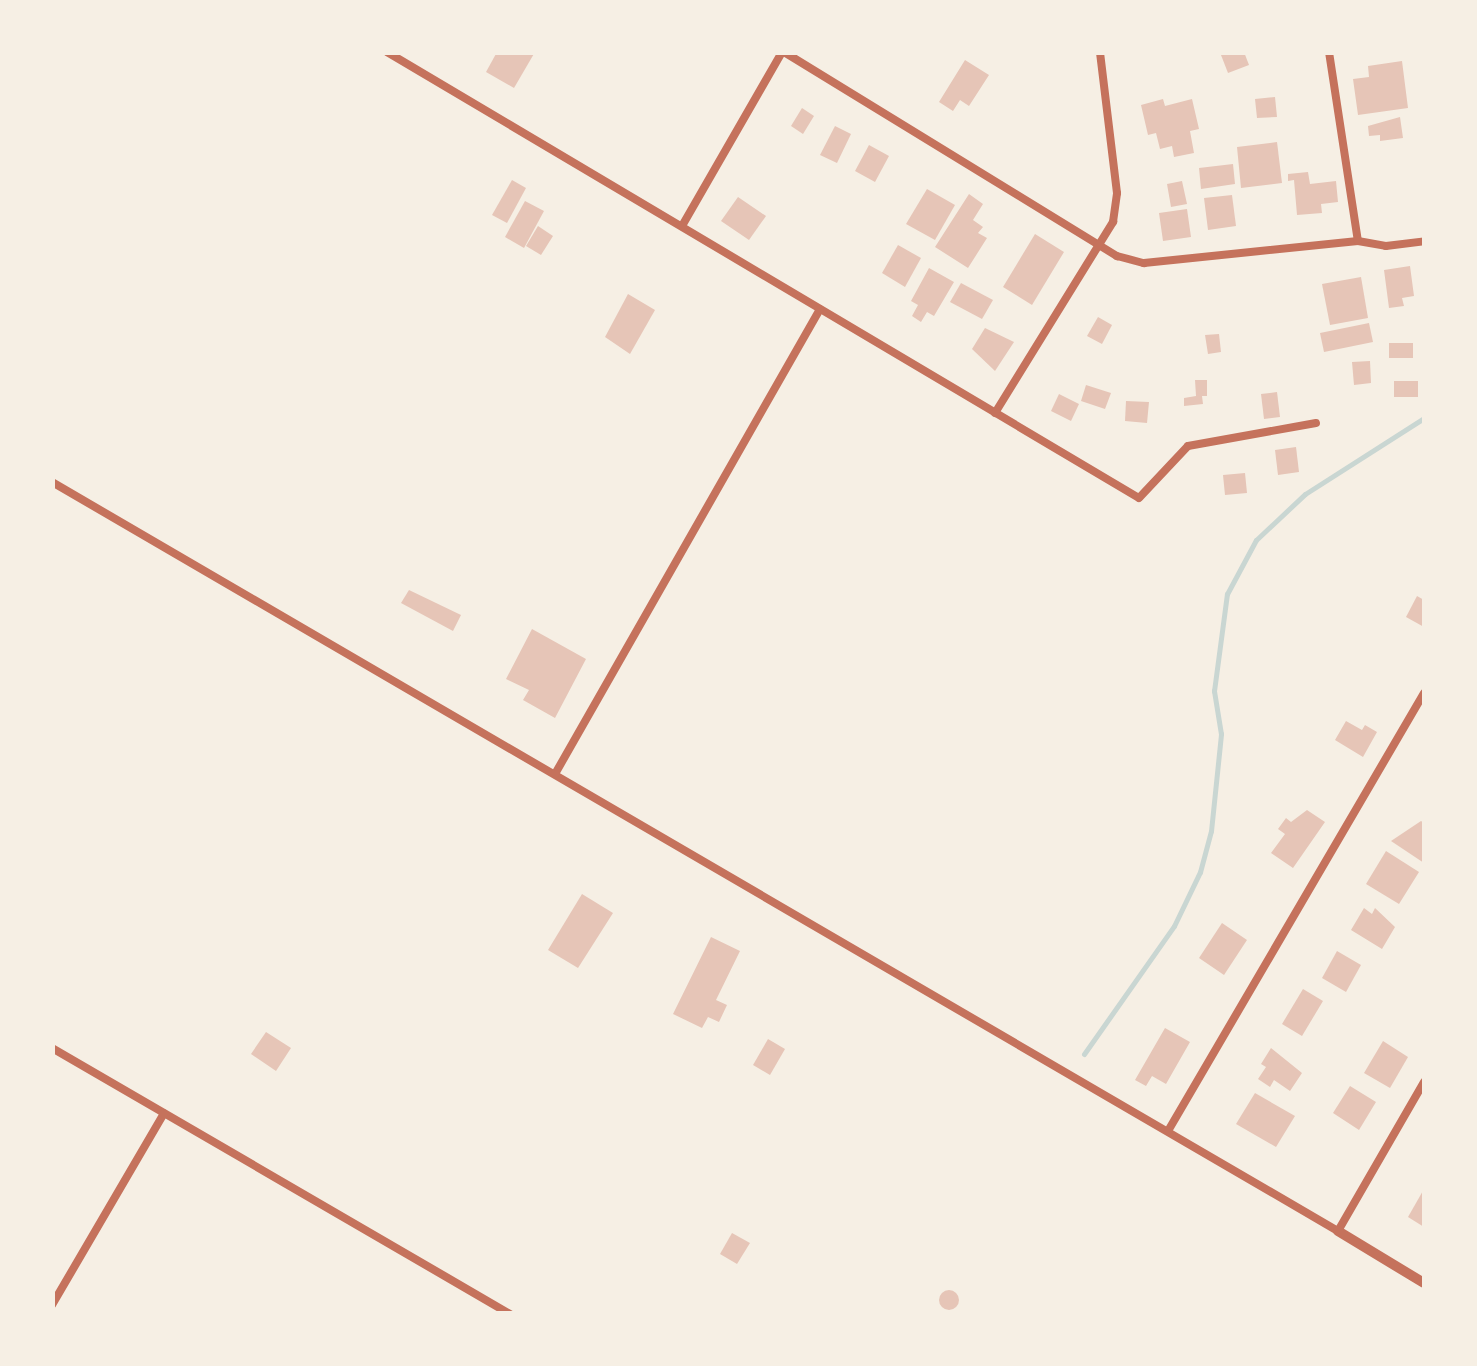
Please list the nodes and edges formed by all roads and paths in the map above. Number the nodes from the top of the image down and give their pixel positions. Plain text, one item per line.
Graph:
1 (387, 52) edge
2 (783, 52) edge
3 (1100, 52) edge
4 (1329, 52) edge
5 (682, 226) junction
6 (1358, 241) junction
7 (1424, 242) edge
8 (1101, 246) junction
9 (820, 309) junction
10 (995, 413) junction
11 (1316, 423) dead end
12 (52, 482) edge
13 (1424, 693) edge
14 (555, 774) junction
15 (52, 1048) edge
16 (1424, 1082) edge
17 (164, 1112) junction
18 (1168, 1132) junction
19 (1338, 1231) junction
20 (1424, 1283) edge
21 (52, 1305) edge
22 (510, 1314) edge

1 - 5 street
2 - 5 street
2 - 8 street
3 - 8 street
4 - 6 street
5 - 9 street
6 - 7 street
6 - 8 street
8 - 10 street
9 - 10 street
9 - 14 street
10 - 11 street
12 - 14 street
13 - 18 street
14 - 18 street
15 - 17 street
16 - 19 street
17 - 21 street
17 - 22 street
18 - 19 street
19 - 20 street

